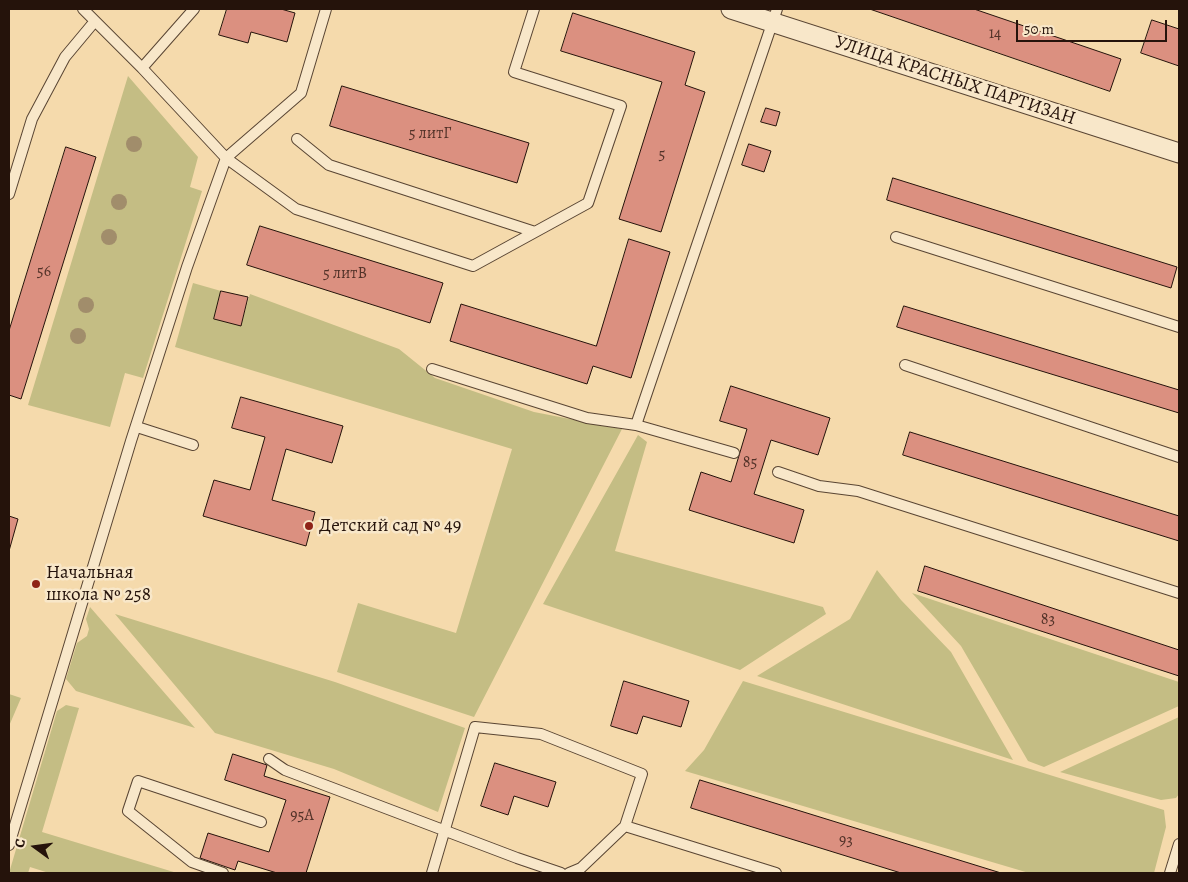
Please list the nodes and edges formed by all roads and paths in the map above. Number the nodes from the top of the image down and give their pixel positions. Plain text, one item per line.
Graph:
1 (83, 9) edge
2 (194, 9) edge
3 (326, 9) edge
4 (534, 9) edge
5 (731, 9) edge
6 (774, 15) edge
7 (95, 21) junction
8 (142, 68) junction
9 (297, 139) dead end
10 (1179, 153) edge
11 (226, 158) junction
12 (9, 194) edge
13 (534, 232) junction
14 (896, 237) dead end
15 (1179, 327) edge
16 (905, 365) dead end
17 (432, 369) dead end
18 (636, 425) junction
19 (137, 427) junction
20 (193, 445) dead end
21 (734, 453) dead end
22 (1179, 457) edge
23 (778, 472) dead end
24 (1179, 593) edge
25 (268, 759) dead end
26 (261, 822) dead end
27 (625, 826) junction
28 (445, 830) junction
29 (1179, 844) edge
30 (9, 845) edge
31 (223, 873) edge
32 (432, 873) edge
33 (561, 873) edge
34 (569, 873) edge
35 (776, 873) edge
36 (1170, 873) edge

1 - 7 lane
2 - 8 lane
3 - 11 lane
4 - 13 lane
5 - 6 street, УЛИЦА КРАСНЫХ ПАРТИЗАН
6 - 10 street, УЛИЦА КРАСНЫХ ПАРТИЗАН
6 - 18 lane
7 - 8 lane
7 - 12 lane
8 - 11 lane
9 - 13 lane
11 - 13 lane
11 - 19 lane
14 - 15 lane
16 - 22 lane
17 - 18 lane
18 - 21 lane
19 - 20 lane
19 - 30 lane
23 - 24 lane
25 - 28 lane
26 - 31 lane
27 - 28 lane
27 - 34 lane
27 - 35 lane
28 - 32 lane
28 - 33 lane
29 - 36 lane

